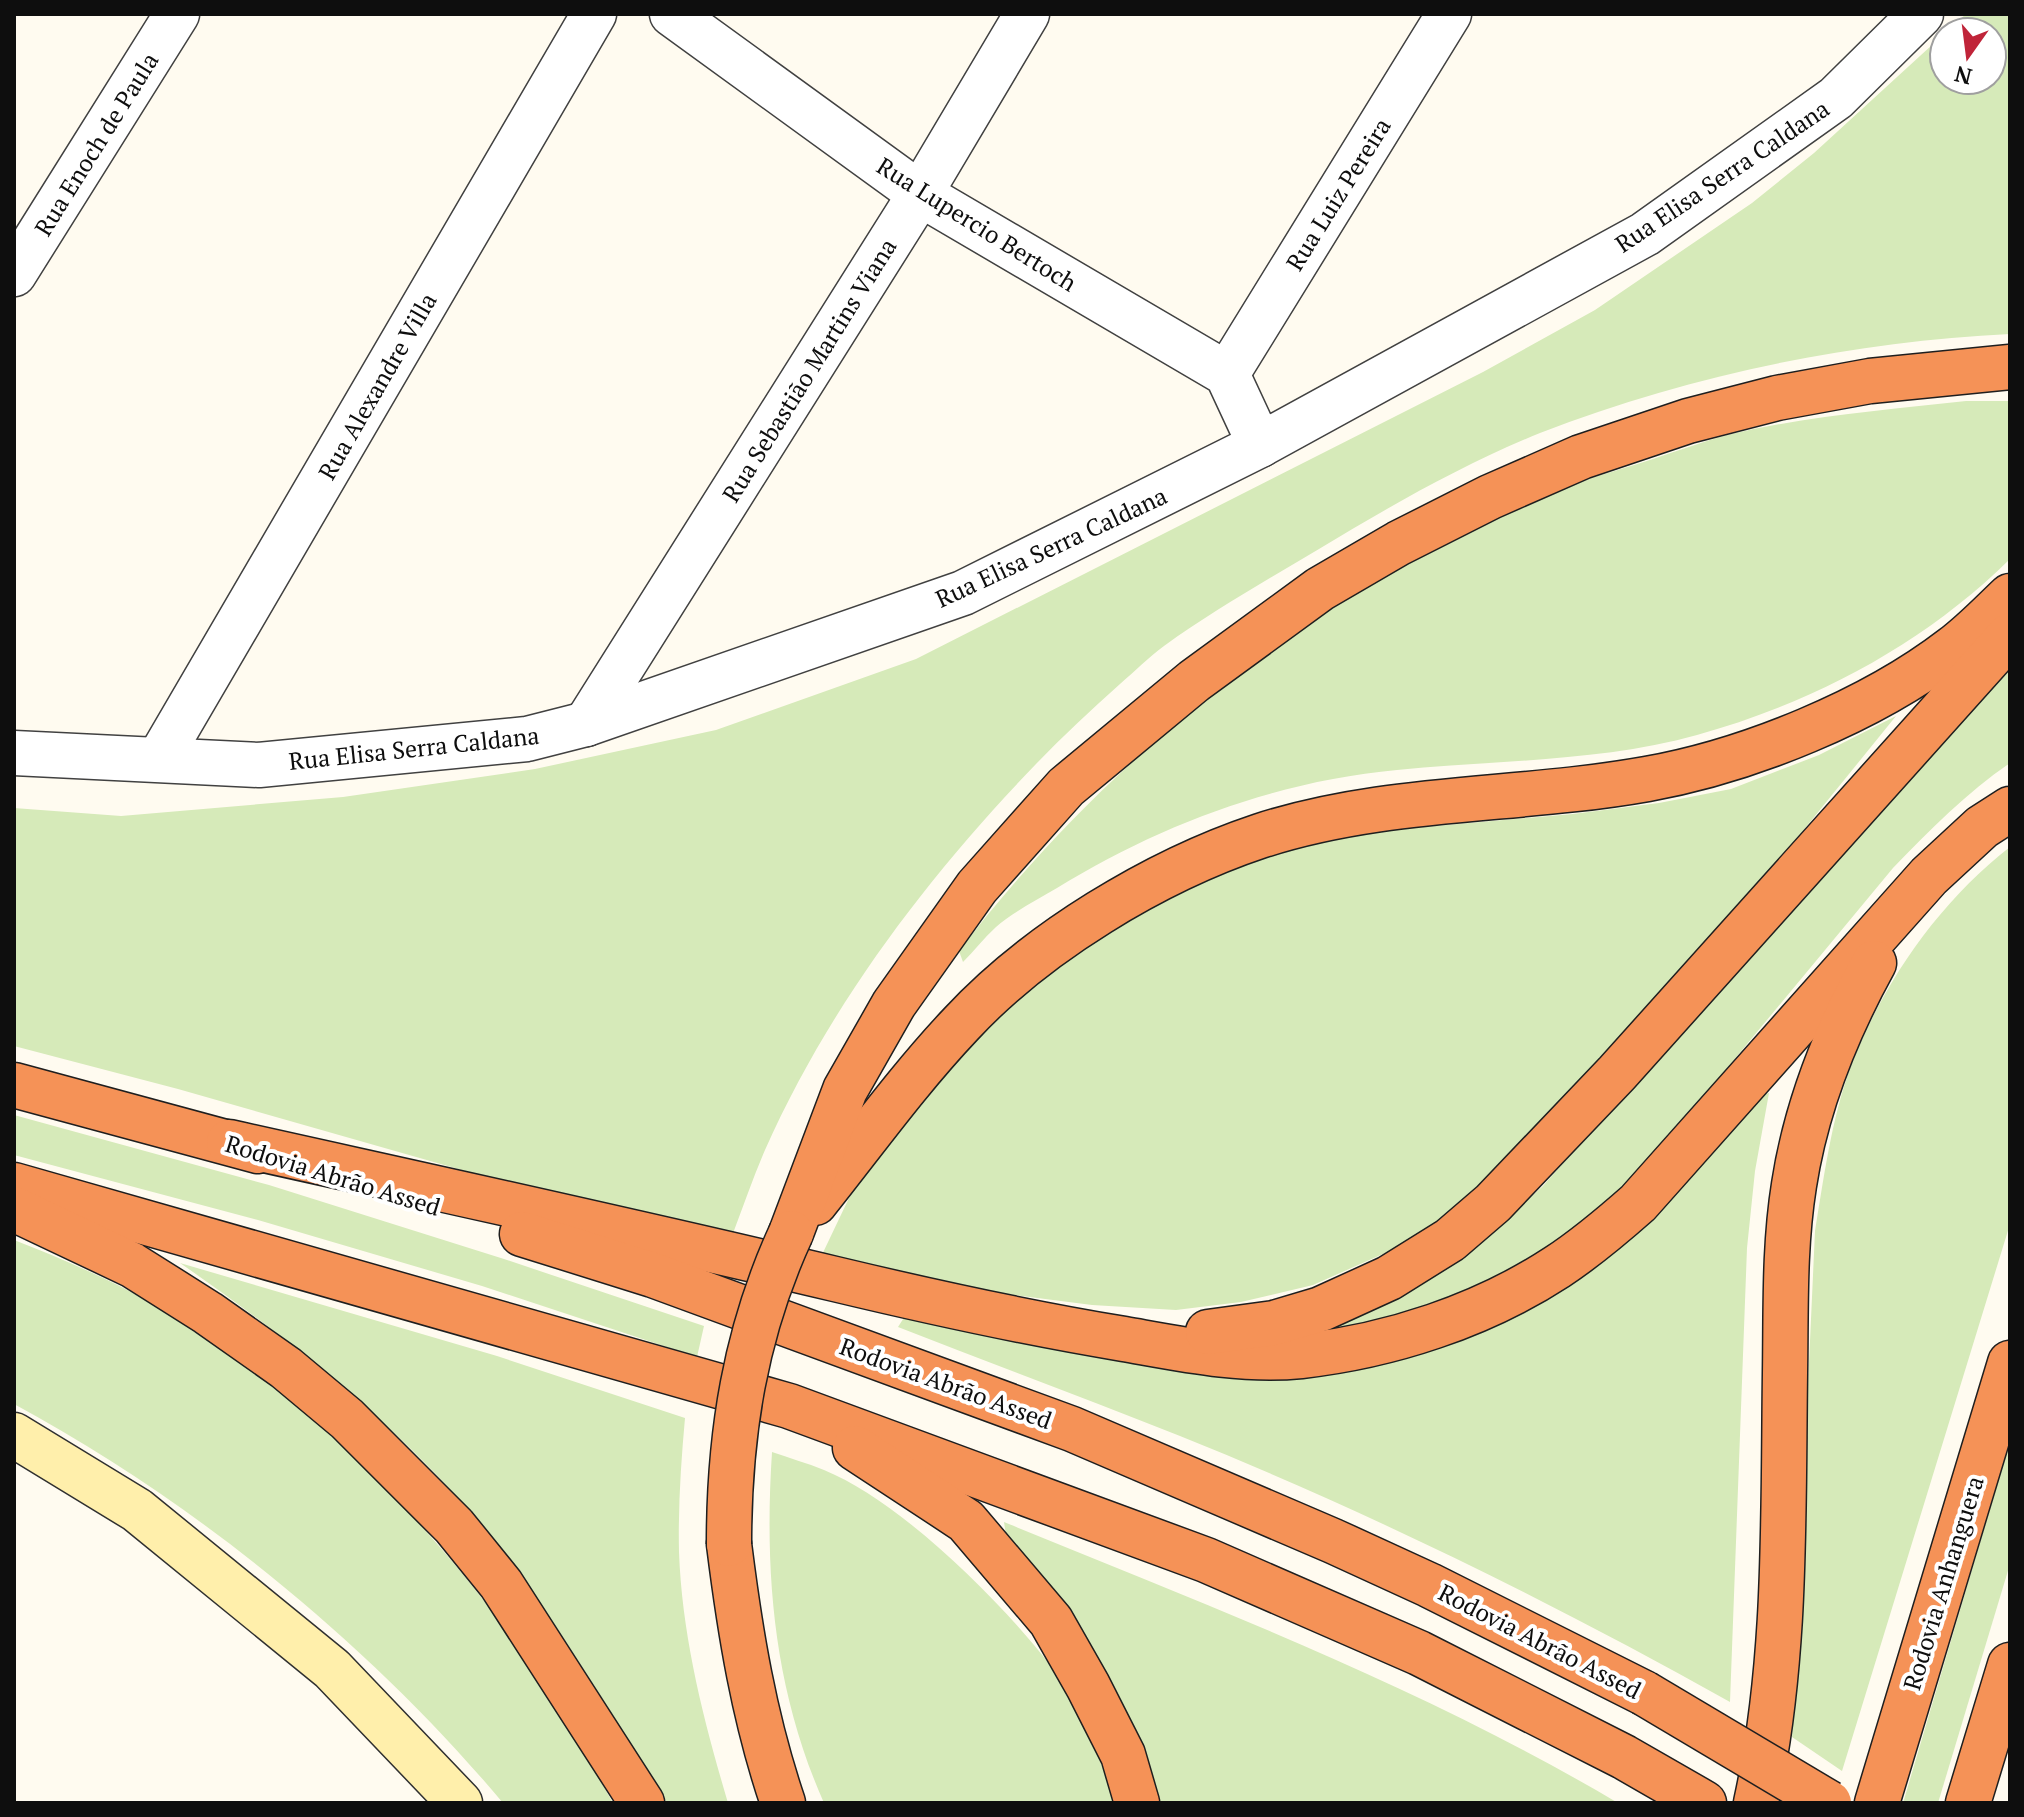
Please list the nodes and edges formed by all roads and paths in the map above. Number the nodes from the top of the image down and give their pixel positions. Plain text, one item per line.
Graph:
1 (177, 14) edge
2 (594, 14) edge
3 (672, 14) edge
4 (1027, 14) edge
5 (1449, 14) edge
6 (1921, 14) edge
7 (920, 194) junction
8 (14, 274) edge
9 (2008, 368) edge
10 (1227, 374) junction
11 (1260, 445) junction
12 (2010, 596) edge
13 (2010, 635) edge
14 (14, 718) edge
15 (586, 724) junction
16 (14, 753) edge
17 (75, 757) junction
18 (159, 759) junction
19 (2010, 809) edge
20 (1919, 887) junction
21 (14, 1085) edge
22 (229, 1142) junction
23 (14, 1185) edge
24 (14, 1209) edge
25 (791, 1233) junction
26 (1118, 1338) junction
27 (2010, 1363) edge
28 (789, 1406) junction
29 (14, 1435) edge
30 (2010, 1665) edge
31 (460, 1803) edge
32 (642, 1803) edge
33 (783, 1803) edge
34 (1137, 1803) edge
35 (1704, 1803) edge
36 (1756, 1803) edge
37 (1829, 1803) edge
38 (1877, 1803) edge
39 (1968, 1803) edge

1 - 8 street, Rua Enoch de Paula
2 - 18 street, Rua Alexandre Villa
3 - 7 street, Rua Lupercio Bertoch
4 - 7 street, Rua Sebastião Martins Viana
5 - 10 street, Rua Luiz Pereira
6 - 11 street, Rua Elisa Serra Caldana
7 - 10 street, Rua Lupercio Bertoch
7 - 15 street, Rua Sebastião Martins Viana
9 - 25 highway
10 - 11 street
11 - 15 street, Rua Elisa Serra Caldana
12 - 25 highway
13 - 26 highway
14 - 17 street
15 - 18 street, Rua Elisa Serra Caldana
16 - 17 street, Rua Elisa Serra Caldana
17 - 18 street, Rua Elisa Serra Caldana
19 - 20 highway
20 - 26 highway
20 - 36 highway
21 - 22 highway, Rodovia Abrão Assed
22 - 26 highway
22 - 37 highway, Rodovia Abrão Assed, bridge
23 - 28 highway
24 - 32 highway
25 - 33 highway, bridge
27 - 38 highway, Rodovia Anhanguera
28 - 34 highway
28 - 35 highway
29 - 31 street
30 - 39 highway

